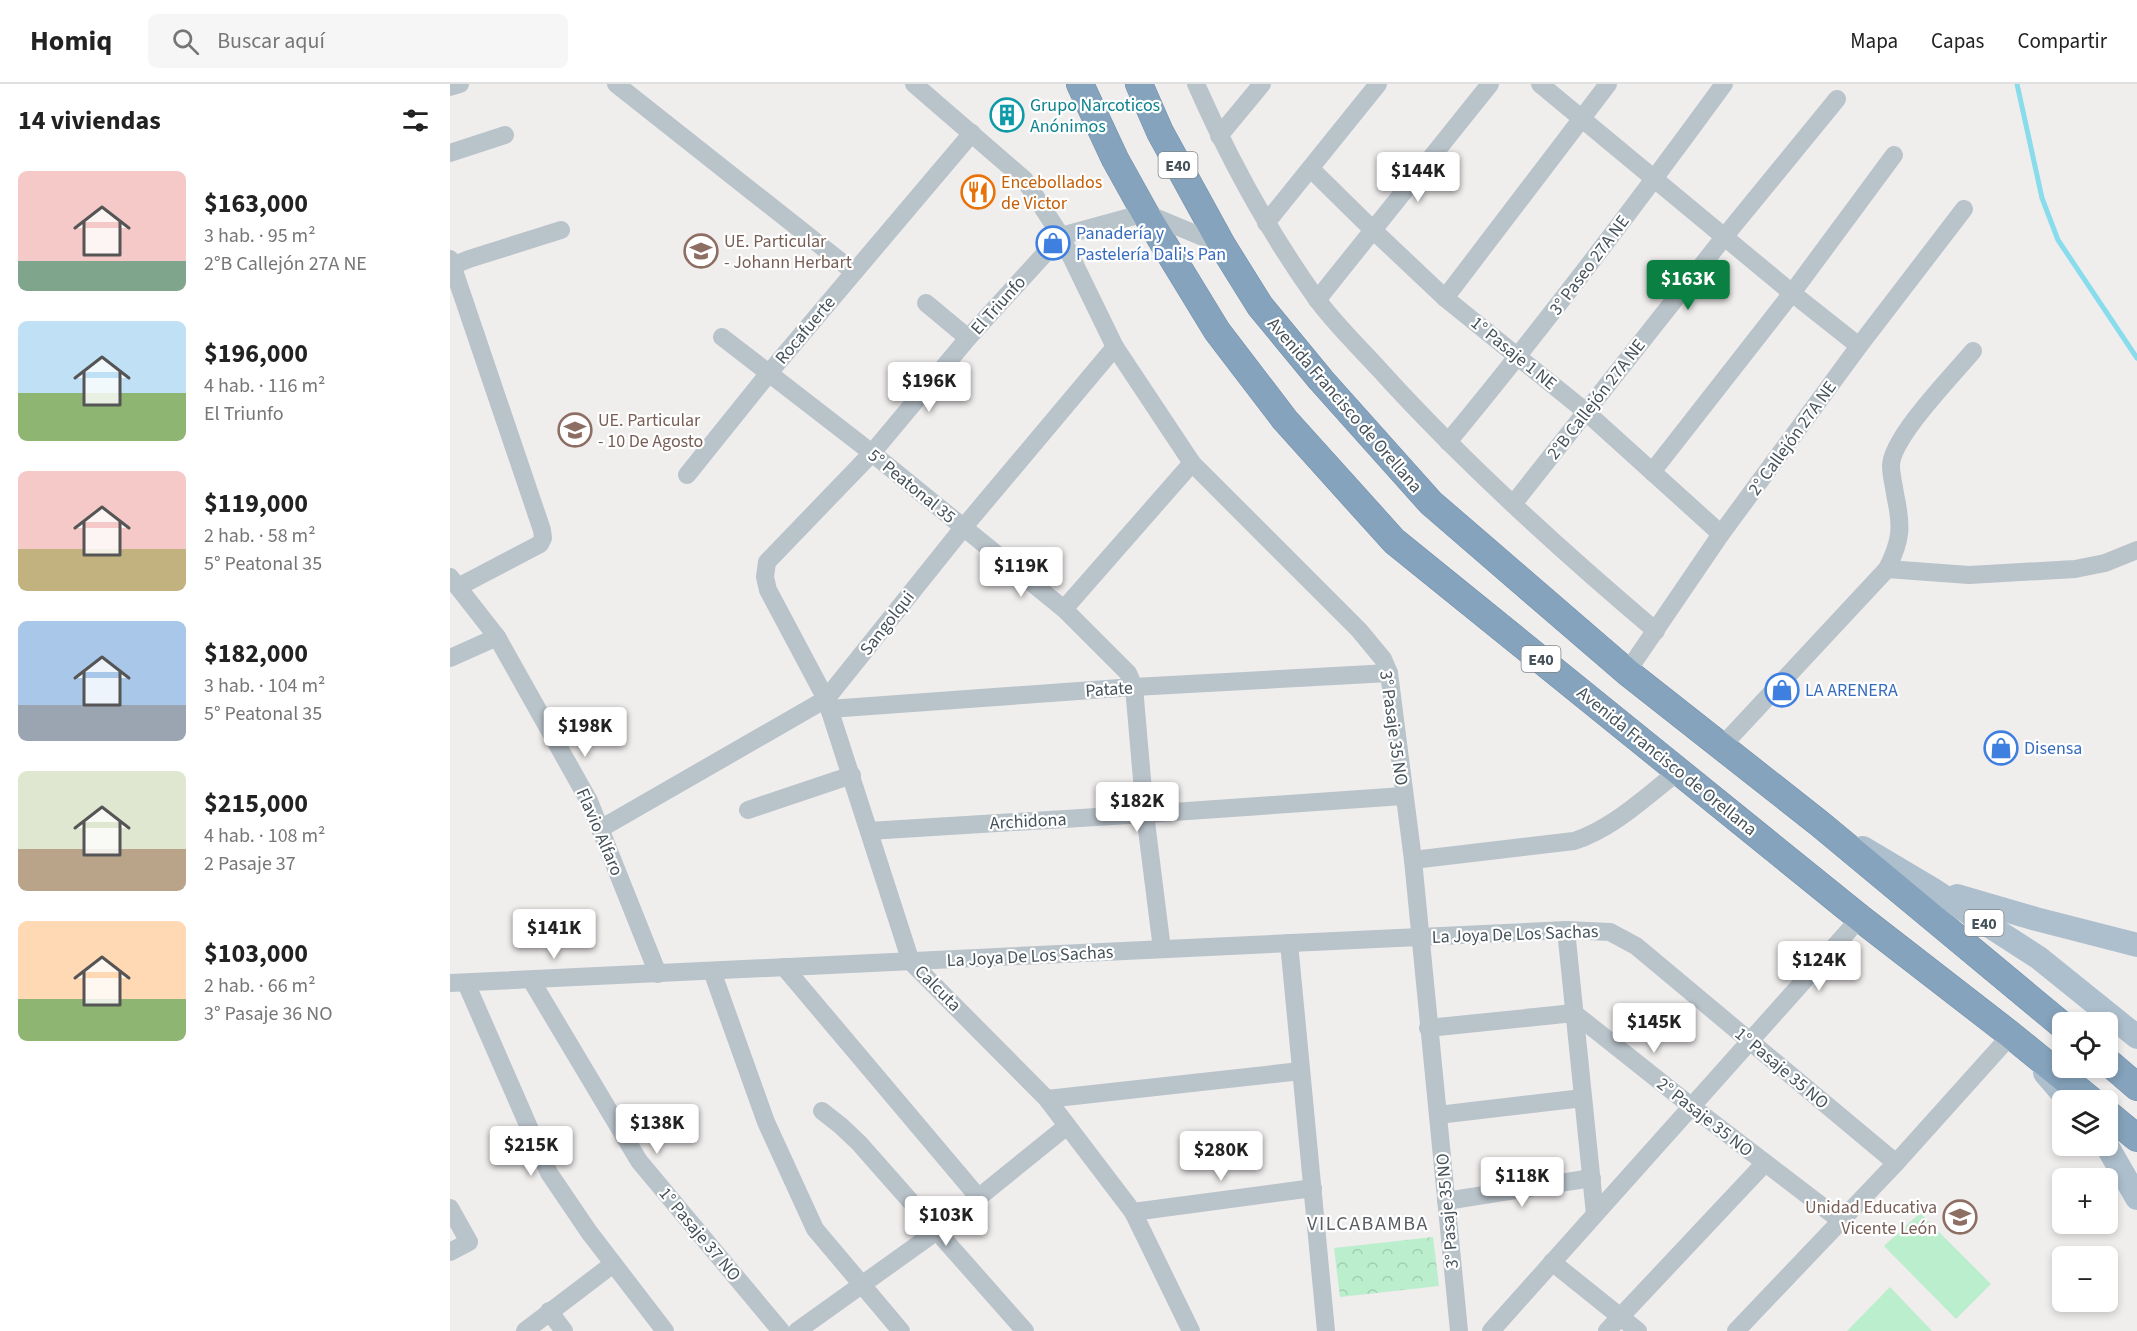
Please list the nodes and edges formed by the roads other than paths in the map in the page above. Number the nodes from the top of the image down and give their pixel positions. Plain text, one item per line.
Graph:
1 (460, 84) edge
2 (616, 84) edge
3 (914, 84) edge
4 (1080, 84) edge
5 (1139, 84) edge
6 (1196, 84) edge
7 (1262, 84) edge
8 (1378, 84) edge
9 (1490, 84) edge
10 (1540, 84) edge
11 (1608, 84) edge
12 (1724, 84) edge
13 (450, 87) edge
14 (1837, 99) dead end
15 (1581, 118) junction
16 (972, 133) junction
17 (505, 135) dead end
18 (1219, 136) junction
19 (450, 153) edge
20 (1894, 155) dead end
21 (1311, 169) junction
22 (1654, 180) junction
23 (1964, 209) dead end
24 (1145, 213) junction
25 (1266, 223) junction
26 (561, 230) dead end
27 (1373, 230) junction
28 (1062, 236) junction
29 (1725, 236) junction
30 (1222, 245) junction
31 (451, 262) edge
32 (854, 272) junction
33 (1792, 293) junction
34 (1445, 298) junction
35 (1317, 300) junction
36 (926, 303) dead end
37 (722, 337) dead end
38 (968, 338) junction
39 (1859, 346) junction
40 (1115, 347) junction
41 (1973, 351) dead end
42 (1519, 356) junction
43 (769, 373) junction
44 (1585, 411) junction
45 (1448, 442) junction
46 (872, 453) junction
47 (1192, 463) junction
48 (1652, 472) junction
49 (687, 475) dead end
50 (1514, 503) junction
51 (963, 528) junction
52 (1721, 534) junction
53 (2137, 550) edge
54 (767, 562) joint
55 (1887, 569) junction
56 (454, 582) edge
57 (1064, 609) junction
58 (1656, 631) junction
59 (496, 637) junction
60 (450, 658) edge
61 (1627, 672) junction
62 (1389, 673) junction
63 (1134, 687) junction
64 (828, 704) junction
65 (1722, 746) junction
66 (1679, 771) junction
67 (852, 775) junction
68 (1403, 796) junction
69 (748, 810) dead end
70 (1145, 814) junction
71 (1820, 824) junction
72 (600, 829) junction
73 (869, 831) junction
74 (1413, 860) junction
75 (1932, 889) junction
76 (1860, 918) junction
77 (1566, 930) junction
78 (1610, 932) joint
79 (1421, 937) junction
80 (1289, 944) junction
81 (2137, 945) edge
82 (1161, 949) junction
83 (911, 962) junction
84 (784, 967) junction
85 (712, 971) junction
86 (658, 974) junction
87 (531, 980) junction
88 (458, 983) edge
89 (1574, 1013) junction
90 (2052, 1017) edge
91 (1428, 1028) junction
92 (2012, 1035) junction
93 (2137, 1037) edge
94 (1750, 1042) junction
95 (1301, 1071) junction
96 (2118, 1071) edge
97 (2137, 1087) edge
98 (2060, 1090) edge
99 (2079, 1090) edge
100 (1583, 1098) junction
101 (1047, 1099) junction
102 (1691, 1106) junction
103 (822, 1111) dead end
104 (1438, 1115) junction
105 (2118, 1122) edge
106 (1067, 1126) junction
107 (2137, 1138) edge
108 (2113, 1156) edge
109 (2118, 1156) edge
110 (1765, 1163) junction
111 (1896, 1163) junction
112 (2137, 1174) edge
113 (1592, 1178) junction
114 (1313, 1188) junction
115 (979, 1198) junction
116 (2137, 1198) edge
117 (1446, 1201) junction
118 (450, 1208) edge
119 (1133, 1212) junction
120 (1595, 1214) junction
121 (1840, 1220) junction
122 (937, 1232) junction
123 (450, 1252) edge
124 (1552, 1262) junction
125 (613, 1264) junction
126 (861, 1285) junction
127 (549, 1311) junction
128 (1621, 1316) junction
129 (525, 1331) edge
130 (564, 1331) edge
131 (665, 1331) edge
132 (781, 1331) edge
133 (797, 1331) edge
134 (901, 1331) edge
135 (1025, 1331) edge
136 (1191, 1331) edge
137 (1326, 1331) edge
138 (1458, 1331) edge
139 (1491, 1331) edge
140 (1607, 1331) edge
141 (1638, 1331) edge
142 (1736, 1331) edge

1 - 13 street
2 - 32 street
3 - 16 street, 3° Pasaje 35 NO
4 - 24 highway, Avenida Francisco de Orellana / E40
5 - 30 highway, Avenida Francisco de Orellana / E40
6 - 18 street
7 - 18 street
8 - 21 street
9 - 27 street
10 - 15 street
11 - 15 street
12 - 22 street, 3° Paseo 27A NE
14 - 29 street, 2°B Callejón 27A NE
15 - 22 street
15 - 34 street
16 - 28 street, 3° Pasaje 35 NO
16 - 32 street, Rocafuerte
17 - 19 street
18 - 25 street
20 - 33 street
21 - 25 street
21 - 27 street, 1° Pasaje 1 NE
22 - 29 street
22 - 42 street, 3° Paseo 27A NE
23 - 39 street, 2° Callejón 27A NE
24 - 28 street
24 - 30 street
24 - 66 highway, Avenida Francisco de Orellana / E40
25 - 35 street
26 - 31 street
27 - 34 street, 1° Pasaje 1 NE
27 - 35 street
28 - 38 street, El Triunfo
28 - 40 street, 3° Pasaje 35 NO
29 - 33 street
29 - 44 street, 2°B Callejón 27A NE
30 - 61 highway, Avenida Francisco de Orellana / E40
31 - 56 street
32 - 43 street, Rocafuerte
33 - 39 street
33 - 48 street
34 - 42 street, 1° Pasaje 1 NE
35 - 45 street
36 - 38 street
37 - 43 street, 5° Peatonal 35
38 - 46 street, El Triunfo
39 - 52 street, 2° Callejón 27A NE
40 - 47 street, 3° Pasaje 35 NO
40 - 51 street, Sangolqui
41 - 55 street
42 - 44 street, 1° Pasaje 1 NE
42 - 45 street, 3° Paseo 27A NE
43 - 46 street, 5° Peatonal 35
43 - 49 street, Rocafuerte
44 - 48 street, 1° Pasaje 1 NE
44 - 50 street, 2°B Callejón 27A NE
45 - 50 street
46 - 51 street, 5° Peatonal 35
46 - 54 street, El Triunfo
47 - 57 street
47 - 62 street, 3° Pasaje 35 NO
48 - 52 street, 1° Pasaje 1 NE
50 - 58 street
51 - 57 street, 5° Peatonal 35
51 - 64 street, Sangolqui
52 - 58 street, 2° Callejón 27A NE
53 - 55 street
54 - 64 street, Calcuta
55 - 65 street
56 - 59 street, Flavio Alfaro
57 - 63 street, 5° Peatonal 35
58 - 61 street, 2° Callejón 27A NE
59 - 60 street
59 - 72 street, Flavio Alfaro
61 - 65 highway, Avenida Francisco de Orellana / E40
62 - 63 street, Patate
62 - 68 street, 3° Pasaje 35 NO
63 - 64 street, Patate
63 - 70 street
64 - 67 street, Calcuta
64 - 72 street, Sangolqui
65 - 71 highway, Avenida Francisco de Orellana / E40
66 - 74 street
66 - 76 highway, Avenida Francisco de Orellana / E40
67 - 69 street
67 - 73 street, Calcuta
68 - 70 street, Archidona
68 - 74 street, 3° Pasaje 35 NO
70 - 73 street, Archidona
70 - 82 street
71 - 75 main road, Avenida Francisco de Orellana / E40
71 - 90 highway, Avenida Francisco de Orellana
72 - 86 street, Flavio Alfaro
73 - 83 street, Calcuta
74 - 79 street, 3° Pasaje 35 NO
75 - 81 main road
75 - 93 main road, Avenida Francisco de Orellana / E40
76 - 92 highway, Avenida Francisco de Orellana / E40
76 - 94 street
77 - 78 street, La Joya De Los Sachas
77 - 79 street, La Joya De Los Sachas
77 - 89 street
78 - 94 street, 1° Pasaje 35 NO
79 - 80 street, La Joya De Los Sachas
79 - 91 street, 3° Pasaje 35 NO
80 - 82 street, La Joya De Los Sachas
80 - 95 street
82 - 83 street, La Joya De Los Sachas
83 - 84 street, La Joya De Los Sachas
83 - 101 street, Calcuta
84 - 85 street, La Joya De Los Sachas
84 - 115 street
85 - 86 street, La Joya De Los Sachas
85 - 126 street
86 - 87 street, La Joya De Los Sachas
87 - 88 street, La Joya De Los Sachas
87 - 132 street, 1° Pasaje 37 NO
88 - 125 street
89 - 91 street
89 - 100 street
89 - 102 street, 2° Pasaje 35 NO
91 - 104 street, 3° Pasaje 35 NO
92 - 98 main road, Avenida Francisco de Orellana / E40
92 - 99 highway, Avenida Francisco de Orellana
92 - 111 street
94 - 102 street
94 - 111 street, 1° Pasaje 35 NO
95 - 101 street
95 - 114 street
96 - 97 highway
100 - 104 street
100 - 113 street
101 - 106 street, Calcuta
102 - 110 street, 2° Pasaje 35 NO
102 - 120 street
103 - 122 street
104 - 117 street, 3° Pasaje 35 NO
105 - 107 highway
106 - 115 street
106 - 119 street, Calcuta
108 - 116 main road
109 - 112 main road
110 - 121 street, 2° Pasaje 35 NO
110 - 128 street
111 - 121 street
113 - 117 street
113 - 120 street
114 - 119 street
114 - 137 street
115 - 122 street
117 - 138 street, 3° Pasaje 35 NO
118 - 123 street
119 - 136 street, Calcuta
120 - 124 street
121 - 142 street
122 - 126 street
122 - 135 street
124 - 128 street
124 - 139 street
125 - 127 street
125 - 131 street
126 - 133 street
126 - 134 street
127 - 129 street
127 - 130 street
128 - 140 street
128 - 141 street

